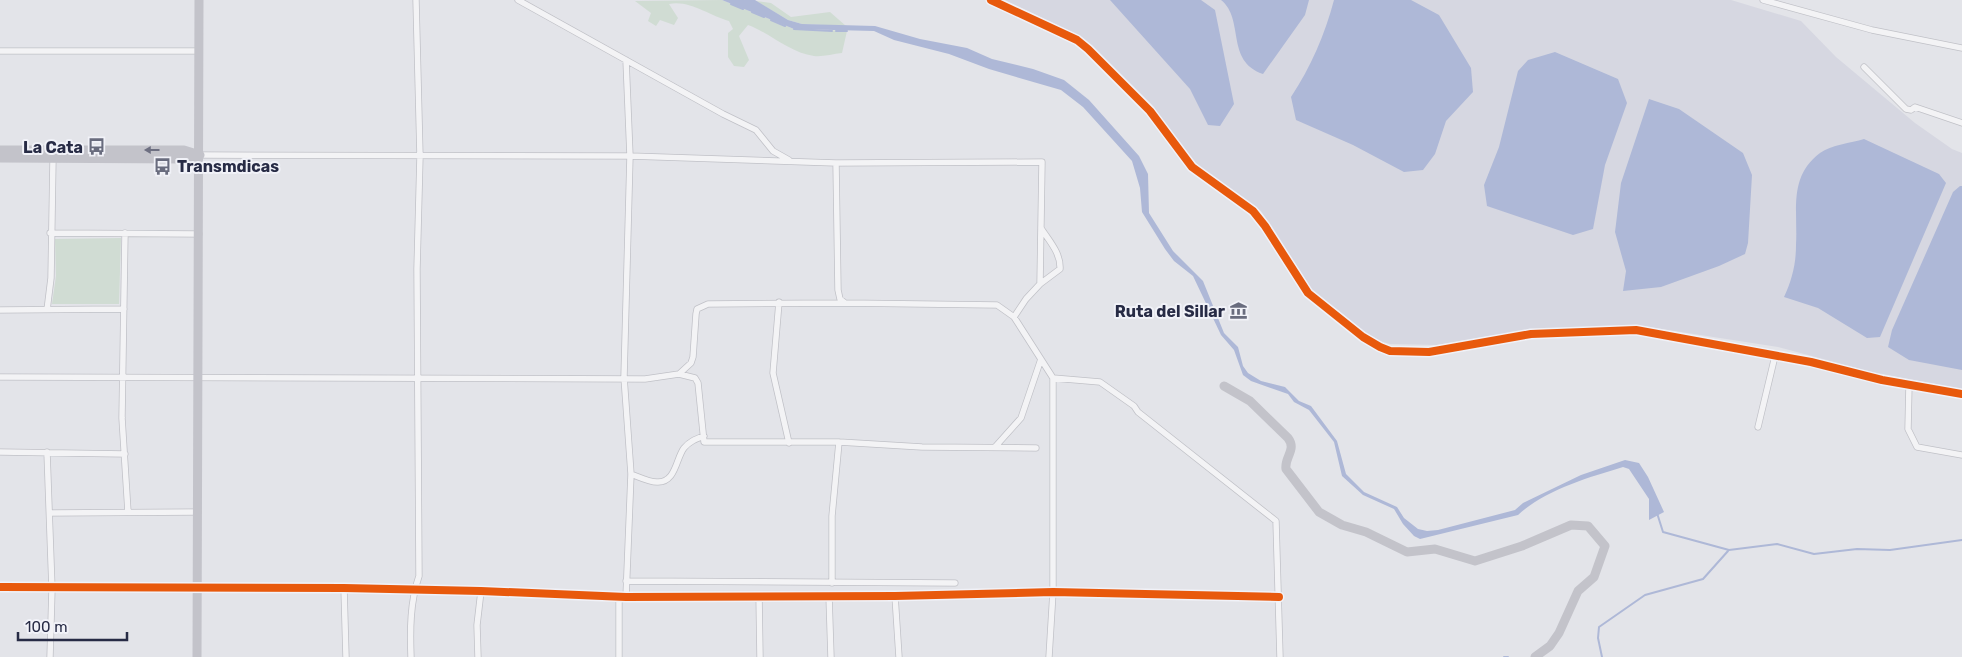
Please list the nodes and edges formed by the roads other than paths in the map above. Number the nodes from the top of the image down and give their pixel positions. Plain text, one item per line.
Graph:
1 (199, 0) edge
2 (416, 0) edge
3 (518, 0) edge
4 (991, 0) edge
5 (1763, 0) edge
6 (1962, 48) edge
7 (0, 51) edge
8 (200, 51) junction
9 (626, 60) junction
10 (1864, 67) dead end
11 (1962, 123) edge
12 (0, 150) edge
13 (200, 155) junction
14 (420, 156) junction
15 (630, 156) junction
16 (0, 158) edge
17 (53, 158) junction
18 (791, 161) junction
19 (836, 164) junction
20 (1040, 227) junction
21 (50, 233) junction
22 (125, 233) junction
23 (199, 234) junction
24 (1040, 284) junction
25 (779, 302) junction
26 (844, 303) junction
27 (0, 310) edge
28 (47, 310) junction
29 (124, 310) junction
30 (1014, 317) junction
31 (1380, 347) joint
32 (1774, 356) junction
33 (1041, 359) junction
34 (679, 374) junction
35 (123, 376) junction
36 (0, 377) edge
37 (198, 377) junction
38 (624, 377) junction
39 (418, 378) junction
40 (1053, 378) junction
41 (1909, 385) junction
42 (1224, 386) dead end
43 (1962, 394) edge
44 (1758, 427) dead end
45 (704, 436) junction
46 (839, 442) junction
47 (789, 443) junction
48 (995, 447) junction
49 (1036, 448) dead end
50 (0, 452) edge
51 (47, 452) junction
52 (125, 454) junction
53 (1962, 455) edge
54 (631, 474) junction
55 (128, 512) junction
56 (198, 512) junction
57 (50, 513) junction
58 (626, 581) junction
59 (955, 583) dead end
60 (832, 584) junction
61 (0, 587) edge
62 (344, 588) junction
63 (52, 589) junction
64 (197, 589) junction
65 (414, 591) junction
66 (480, 591) junction
67 (1053, 592) junction
68 (619, 596) junction
69 (759, 596) junction
70 (829, 596) junction
71 (895, 596) junction
72 (626, 597) junction
73 (1279, 597) junction
74 (50, 657) edge
75 (197, 657) edge
76 (346, 657) edge
77 (411, 657) edge
78 (478, 657) edge
79 (619, 657) edge
80 (760, 657) edge
81 (832, 657) edge
82 (899, 657) edge
83 (1049, 657) edge
84 (1280, 657) edge
85 (1535, 657) edge

1 - 8 street
2 - 14 street
3 - 9 street
4 - 31 street
5 - 6 street
7 - 8 street
8 - 13 street
9 - 15 street
9 - 18 street
10 - 11 street
13 -> 12 street
13 - 14 street
13 - 17 street
13 - 23 street
14 - 15 street
14 - 39 street
15 - 18 street
15 - 38 street
16 - 17 street
17 - 21 street
18 - 19 street
19 - 20 street
19 - 26 street
20 - 24 street
20 - 24 street
21 - 22 street
21 - 28 street
22 - 23 street
22 - 29 street
23 - 37 street
24 - 30 street
25 - 26 street
25 - 34 street
25 - 47 street
26 - 30 street
27 - 28 street
28 - 29 street
29 - 35 street
30 - 33 street
31 - 32 street
32 - 41 street
32 - 44 street
33 - 40 street
33 - 48 street
34 - 38 street
34 - 45 street
35 - 36 street
35 - 37 street
35 - 52 street
37 - 39 street
37 - 56 street
38 - 39 street
38 - 54 street
39 - 65 street
40 - 67 street
40 - 73 street
41 - 43 street
41 - 53 street
42 - 85 street
45 - 47 street
45 - 54 street
46 - 47 street
46 - 48 street
46 - 60 street
48 - 49 street
50 - 51 street
51 - 52 street
51 - 57 street
52 - 55 street
54 - 58 street
55 - 56 street
55 - 57 street
56 - 64 street
57 - 63 street
58 - 60 street
58 - 72 street
59 - 60 street
61 - 63 street
62 - 64 street
62 - 65 street
62 - 76 street
63 - 64 street
63 - 74 street
64 - 75 street
65 - 66 street
65 - 77 street
66 - 68 street
66 - 78 street
67 - 71 street
67 - 73 street
67 - 83 street
68 - 72 street
68 - 79 street
69 - 70 street
69 - 72 street
69 - 80 street
70 - 71 street
70 - 81 street
71 - 82 street
73 - 84 street

